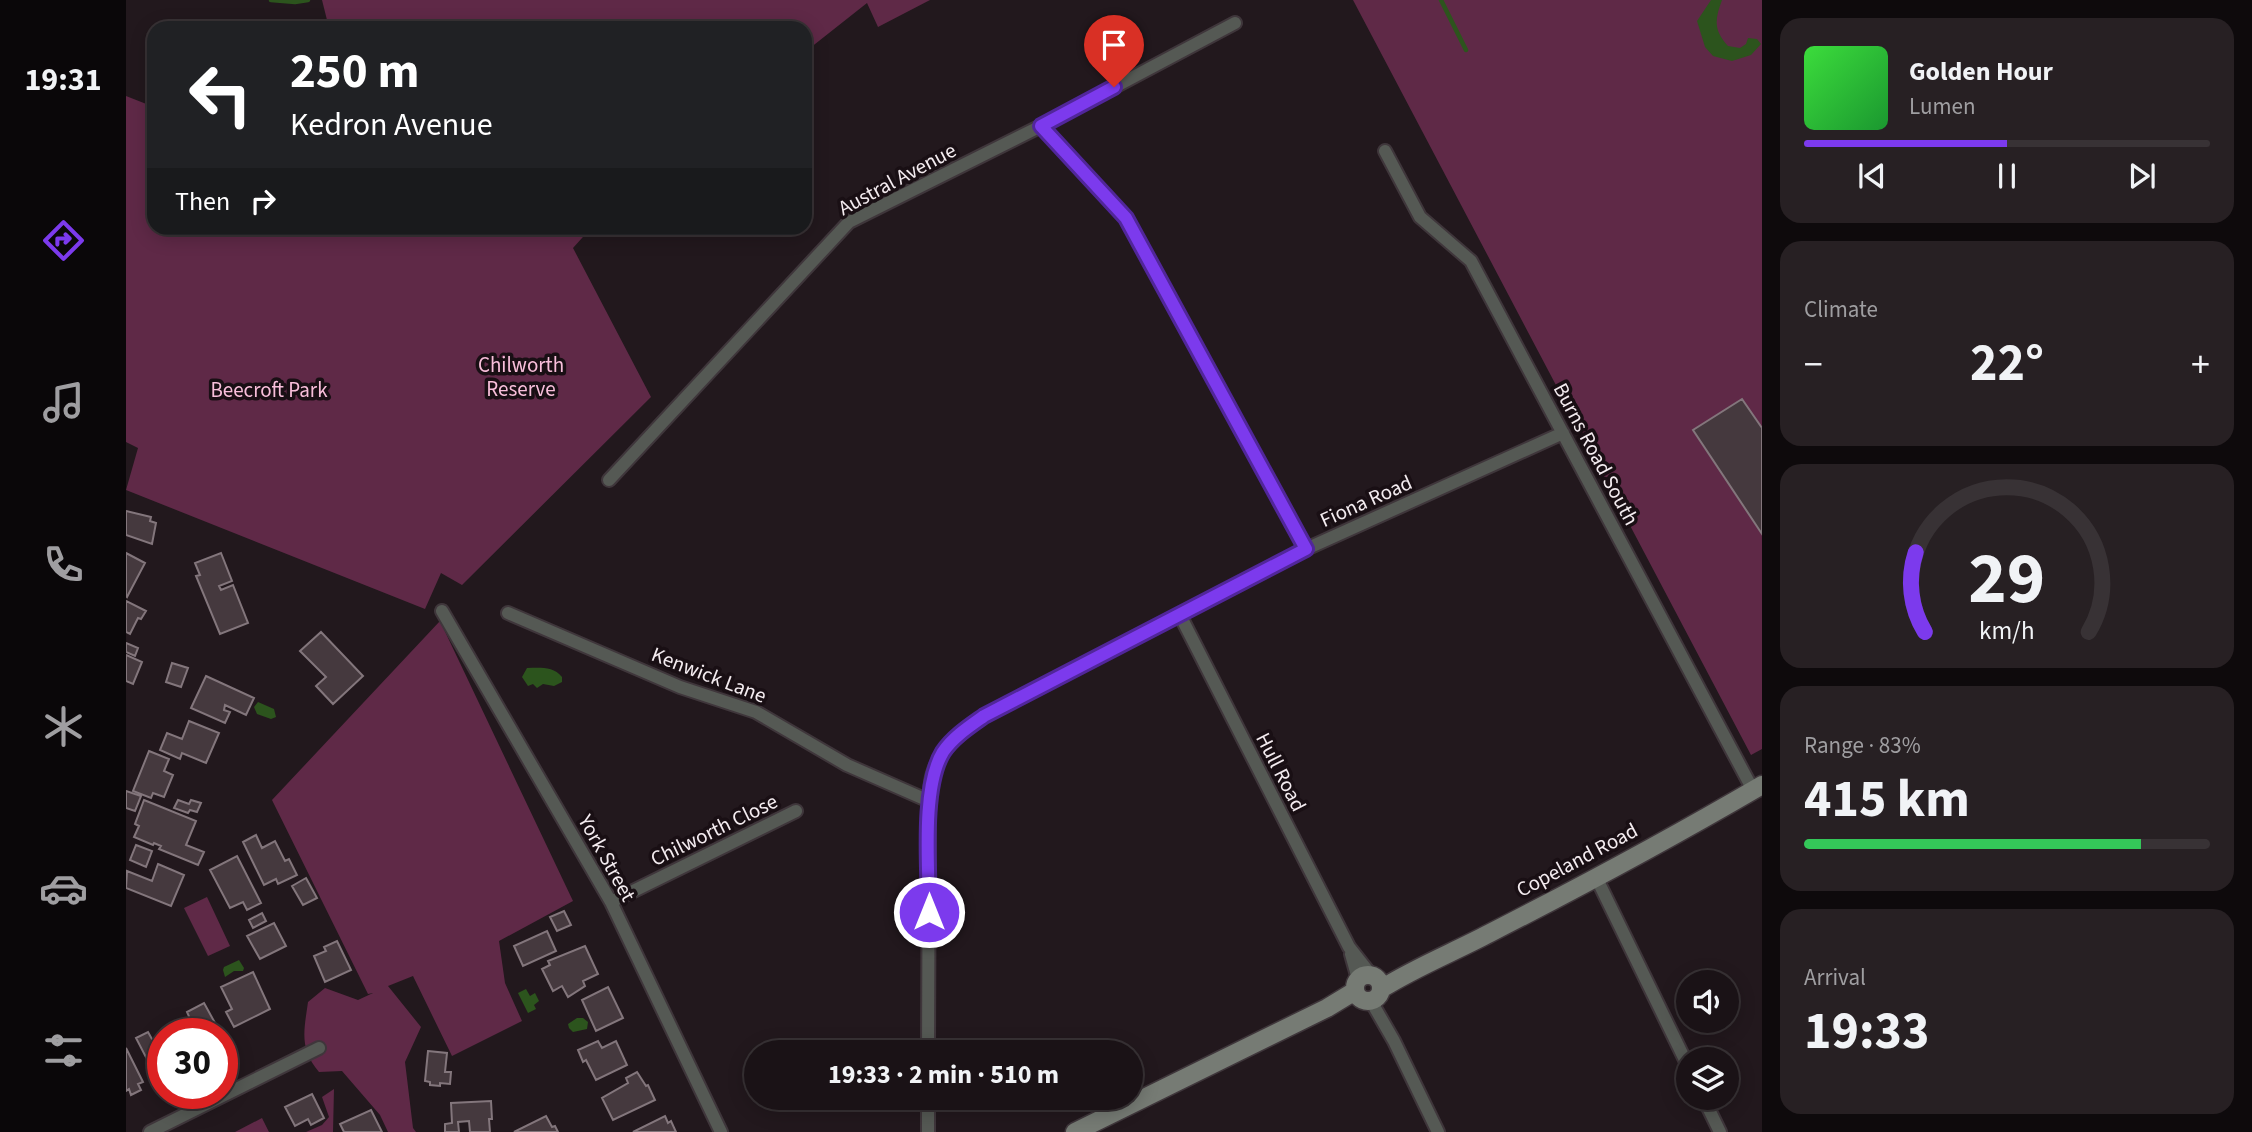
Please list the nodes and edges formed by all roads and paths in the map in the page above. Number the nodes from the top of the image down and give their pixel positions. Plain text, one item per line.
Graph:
1 (1235, 23) dead end
2 (1041, 126) junction
3 (1385, 151) dead end
4 (1563, 433) junction
5 (609, 480) dead end
6 (1306, 549) junction
7 (442, 611) dead end
8 (508, 613) dead end
9 (1180, 615) junction
10 (1758, 788) edge
11 (929, 801) junction
12 (796, 811) dead end
13 (1596, 877) junction
14 (611, 902) junction
15 (1369, 989) junction
16 (929, 1040) edge
17 (1678, 1047) edge
18 (319, 1048) dead end
19 (928, 1110) edge
20 (1709, 1110) edge
21 (150, 1132) edge
22 (722, 1132) edge
23 (928, 1132) edge
24 (1075, 1132) edge
25 (1438, 1132) edge
26 (1720, 1132) edge

1 - 2 street, Austral Avenue
2 - 5 street, Austral Avenue
2 - 6 street
3 - 4 street, Burns Road South
4 - 6 street, Fiona Road
4 - 10 street, Burns Road South
6 - 9 street, Fiona Road
7 - 14 street, York Street
8 - 11 street, Kenwick Lane
9 - 11 street, Fiona Road
9 - 15 street, Hull Road
10 - 13 main road, Copeland Road
11 - 16 street, Fiona Road
12 - 14 street, Chilworth Close
13 - 15 main road, Copeland Road
13 - 17 street
14 - 22 street, York Street
15 - 24 main road, Copeland Road
15 - 25 street, Hull Road
18 - 21 street
19 - 23 street
20 - 26 street

